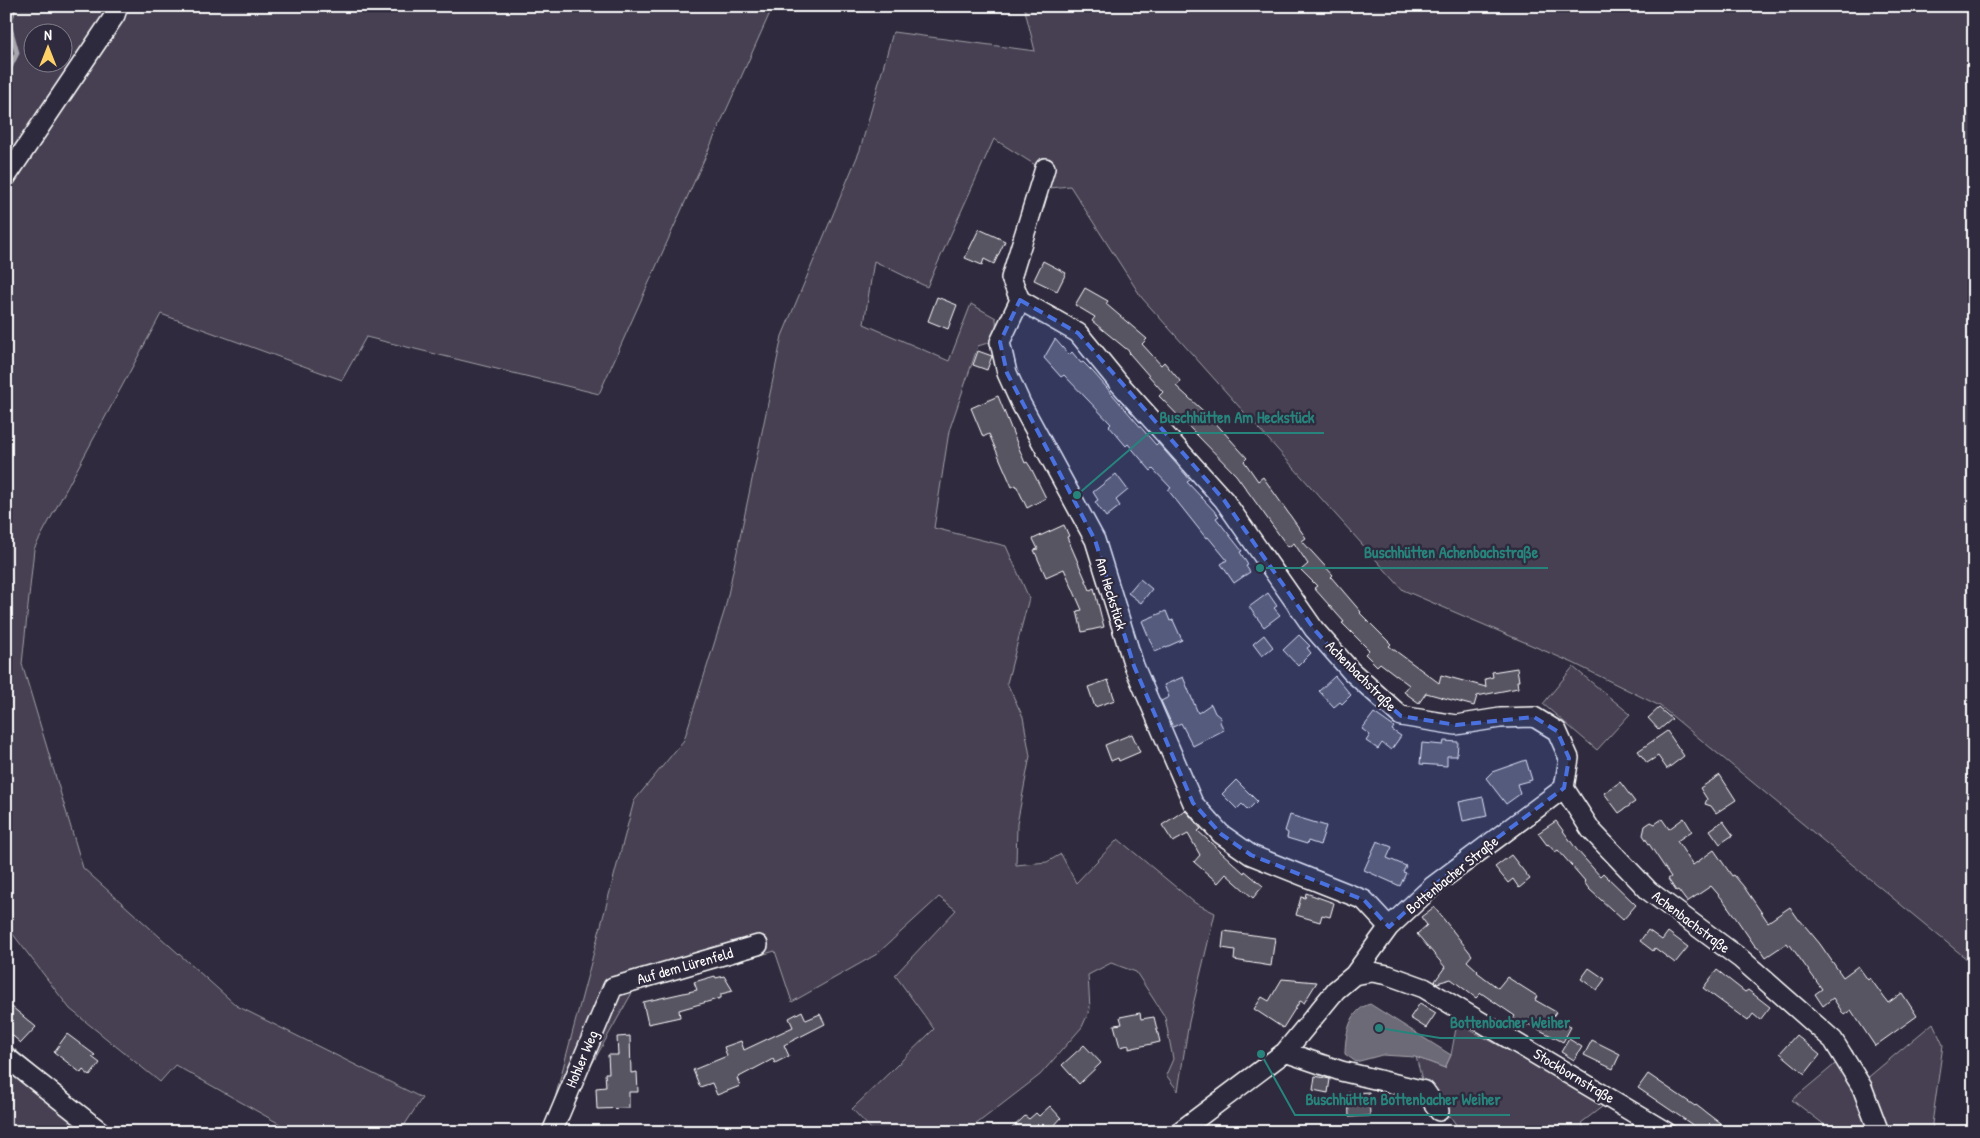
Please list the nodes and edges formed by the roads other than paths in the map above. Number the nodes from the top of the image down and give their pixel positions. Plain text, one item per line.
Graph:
1 (118, 6) edge
2 (1045, 168) dead end
3 (6, 177) edge
4 (1020, 300) junction
5 (1564, 788) junction
6 (1389, 927) junction
7 (758, 945) dead end
8 (1363, 974) junction
9 (612, 987) joint
10 (1285, 1052) junction
11 (6, 1057) edge
12 (1439, 1111) dead end
13 (558, 1130) edge
14 (101, 1132) edge
15 (1179, 1132) edge
16 (1666, 1132) edge
17 (1879, 1132) edge

1 - 3 street
2 - 4 street
4 - 5 street, Achenbachstraße
4 - 6 street, Am Heckstück
5 - 6 street, Bottenbacher Straße
5 - 17 street, Achenbachstraße
6 - 8 street, Bottenbacher Straße
7 - 9 street, Auf dem Lürenfeld
8 - 10 street, Bottenbacher Straße
8 - 16 street, Stockbornstraße
9 - 13 street, Hohler Weg
10 - 12 street
10 - 15 street, Bottenbacher Straße
11 - 14 street

